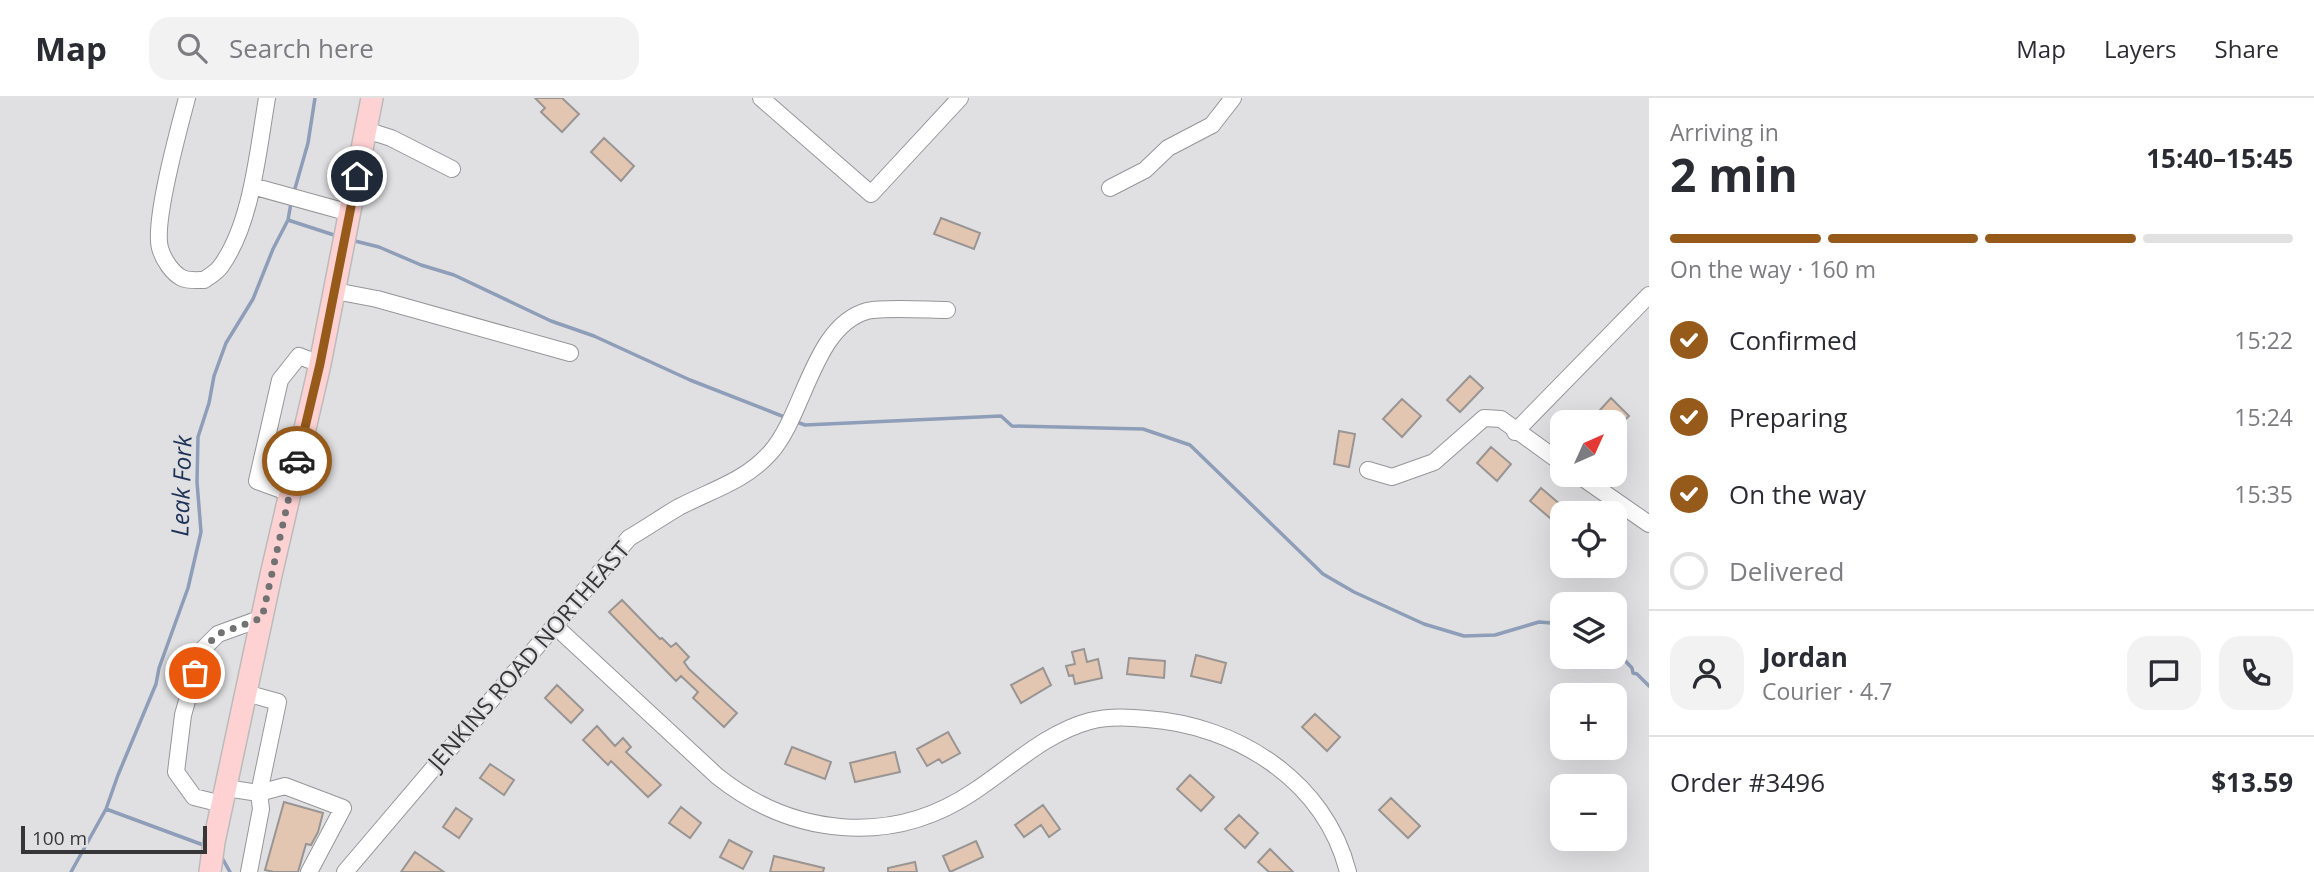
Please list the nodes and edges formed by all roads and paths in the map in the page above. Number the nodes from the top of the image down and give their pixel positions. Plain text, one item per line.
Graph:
1 (187, 98) edge
2 (267, 98) edge
3 (372, 98) edge
4 (761, 98) edge
5 (960, 98) edge
6 (1233, 98) edge
7 (366, 130) junction
8 (452, 169) dead end
9 (252, 186) junction
10 (1110, 188) dead end
11 (350, 213) junction
12 (335, 291) junction
13 (1649, 295) edge
14 (947, 310) dead end
15 (570, 353) dead end
16 (320, 364) junction
17 (1516, 432) junction
18 (1550, 455) edge
19 (1368, 470) dead end
20 (1596, 487) edge
21 (290, 493) junction
22 (1649, 524) edge
23 (262, 618) junction
24 (554, 625) junction
25 (246, 693) junction
26 (259, 793) junction
27 (224, 796) junction
28 (352, 870) edge
29 (210, 872) edge
30 (249, 872) edge
31 (309, 872) edge
32 (1348, 872) edge

1 - 9 street
2 - 9 street
3 - 7 main road
4 - 5 street
6 - 10 street
7 - 8 street
7 - 11 main road
9 - 11 street
11 - 12 main road
12 - 15 street
12 - 16 main road
13 - 17 street
14 - 24 street, JENKINS ROAD NORTHEAST
16 - 21 main road
16 - 21 street
17 - 18 street
17 - 19 street
20 - 22 street
21 - 23 main road
23 - 25 main road
23 - 27 street
24 - 28 street, JENKINS ROAD NORTHEAST
24 - 32 street
25 - 26 street
25 - 27 main road
26 - 27 street
26 - 30 street
26 - 31 street
27 - 29 main road

